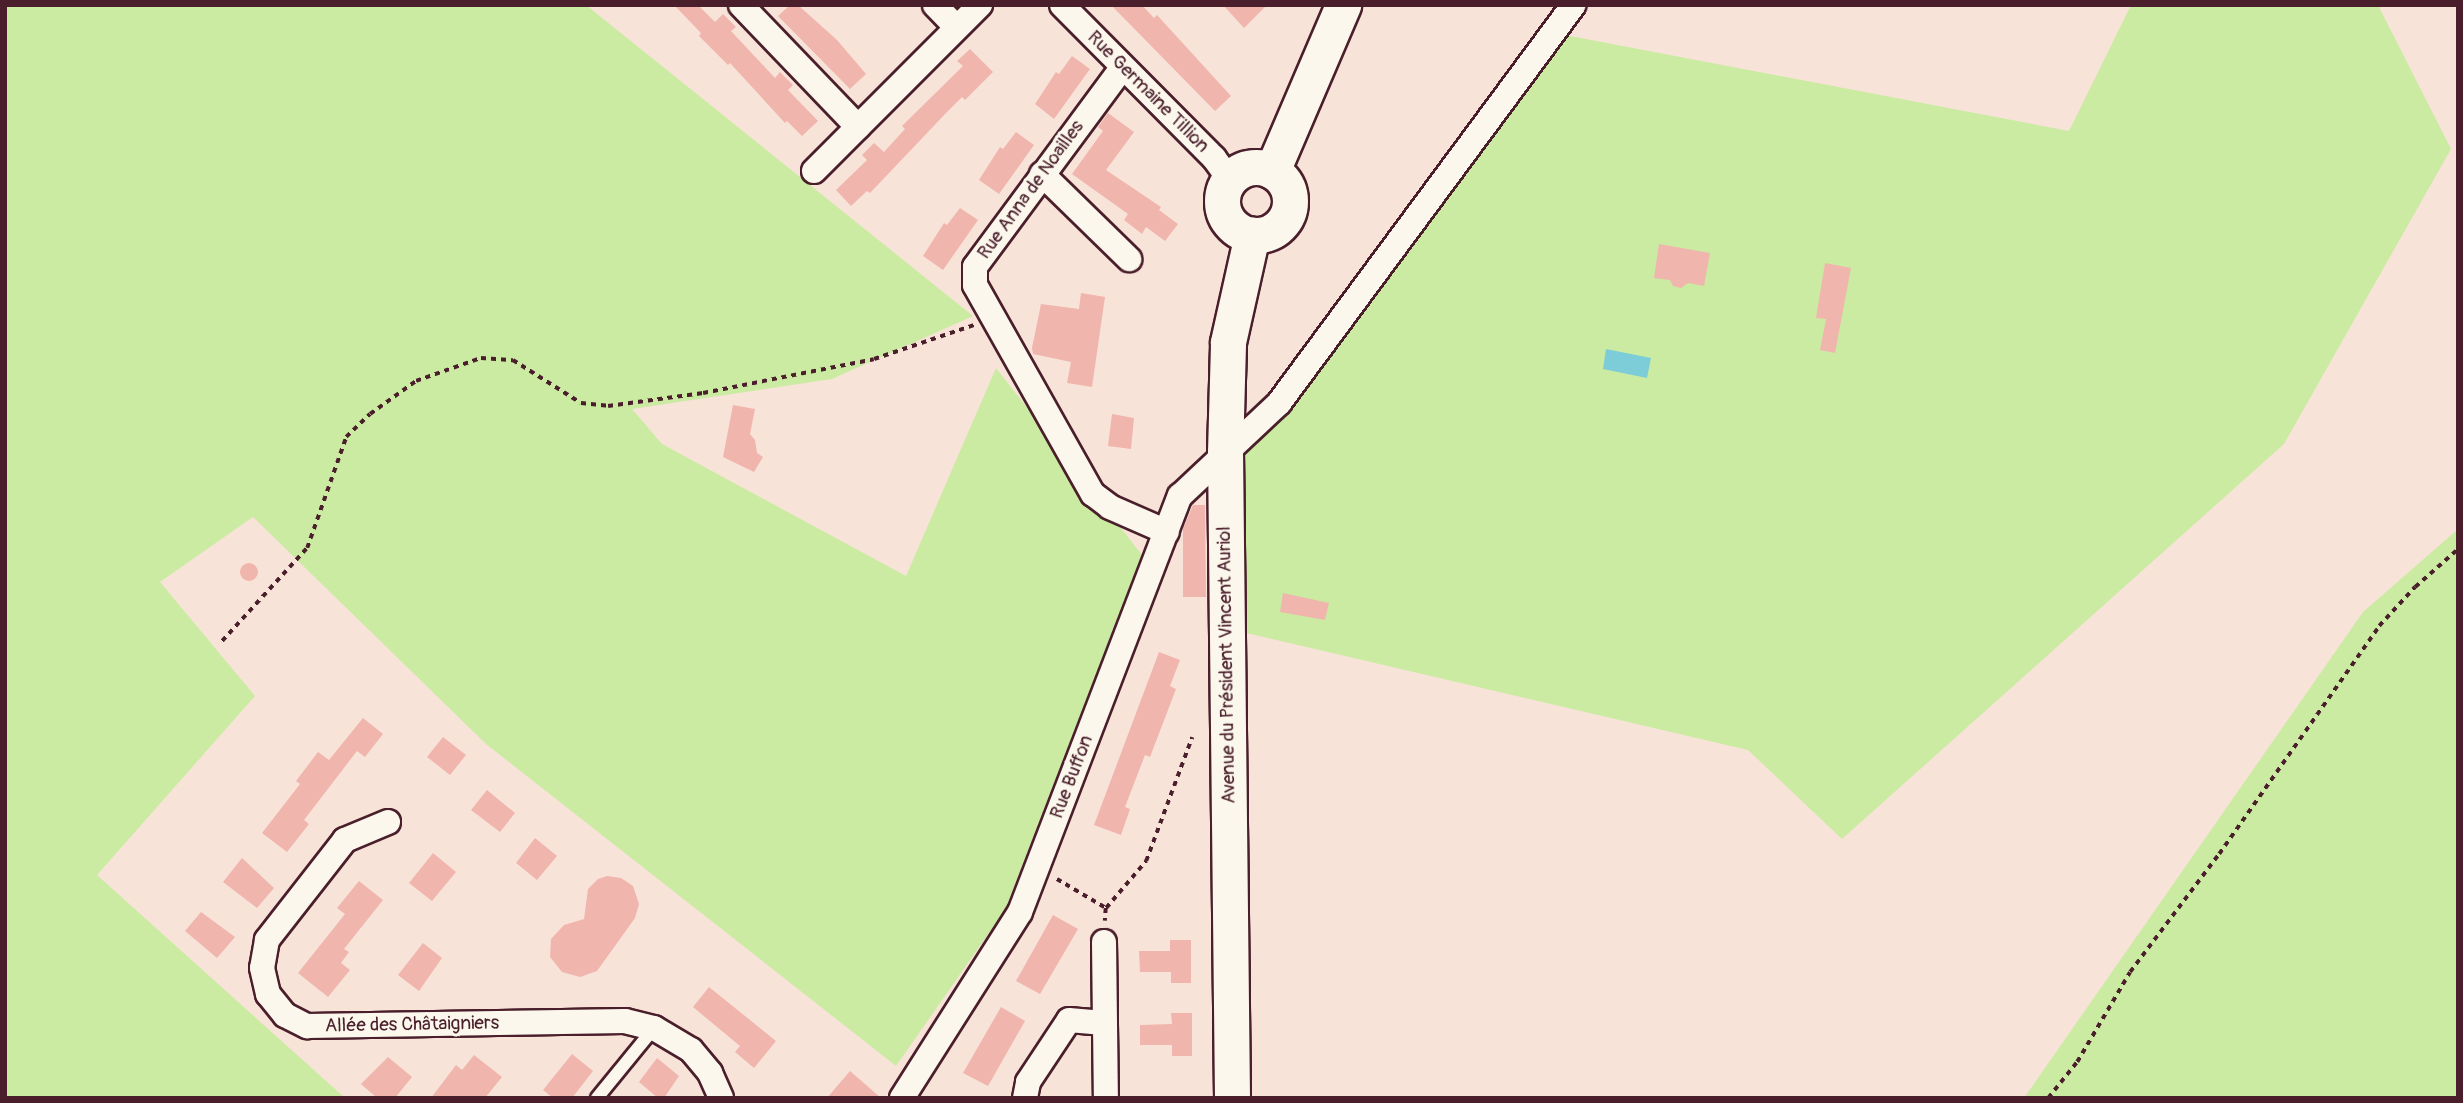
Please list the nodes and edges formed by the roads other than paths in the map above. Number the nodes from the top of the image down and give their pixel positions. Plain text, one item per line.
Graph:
1 (741, 5) edge
2 (935, 5) edge
3 (980, 5) edge
4 (1062, 5) edge
5 (1343, 5) edge
6 (1573, 5) edge
7 (956, 27) junction
8 (1122, 68) junction
9 (858, 127) junction
10 (814, 171) dead end
11 (1272, 171) junction
12 (1042, 174) junction
13 (1230, 180) junction
14 (1252, 235) junction
15 (1129, 259) dead end
16 (1225, 452) junction
17 (1167, 532) junction
18 (388, 822) dead end
19 (1104, 942) road end
20 (1104, 1023) junction
21 (654, 1028) junction
22 (597, 1098) edge
23 (721, 1098) edge
24 (902, 1098) edge
25 (1025, 1098) edge
26 (1106, 1098) edge
27 (1232, 1098) edge

1 - 9 street
2 - 7 street
3 - 7 street
4 - 8 street, Rue Germaine Tillion
5 - 11 main road
6 - 16 street, Rue Buffon
7 - 9 street
8 - 12 street, Rue Anna de Noailles
8 - 13 street, Rue Germaine Tillion
9 - 10 street
11 - 13 main road
11 - 14 main road
12 - 15 street
12 - 17 street, Rue Anna de Noailles
13 - 14 main road
14 - 16 main road, Avenue du Président Vincent Auriol
16 - 17 street, Rue Buffon
16 - 27 main road, Avenue du Président Vincent Auriol
17 - 24 street, Rue Buffon
18 - 21 street, Allée des Châtaigniers
19 - 20 street
20 - 25 street
20 - 26 street
21 - 22 lane
21 - 23 street, Allée des Châtaigniers

